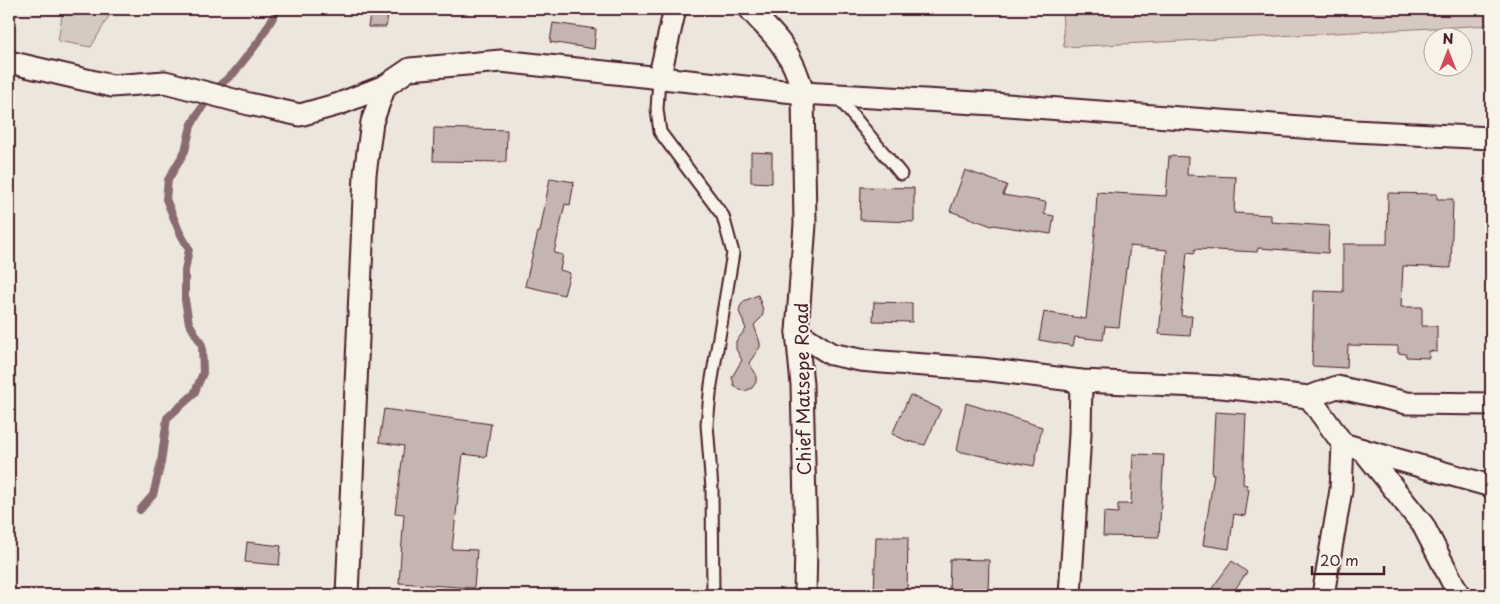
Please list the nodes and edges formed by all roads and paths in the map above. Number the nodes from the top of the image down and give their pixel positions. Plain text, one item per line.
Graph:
1 (675, 9) edge
2 (750, 9) edge
3 (9, 62) edge
4 (659, 79) junction
5 (385, 86) junction
6 (803, 94) junction
7 (836, 95) junction
8 (1491, 138) edge
9 (901, 174) dead end
10 (797, 332) junction
11 (1081, 381) junction
12 (1309, 397) junction
13 (1491, 404) edge
14 (1343, 444) junction
15 (1363, 450) junction
16 (1491, 486) edge
17 (347, 595) edge
18 (713, 595) edge
19 (805, 595) edge
20 (1070, 595) edge
21 (1323, 595) edge
22 (1459, 595) edge

1 - 4 street
2 - 6 street, Chief Matsepe Road
3 - 5 street
4 - 5 street
4 - 6 street
4 - 18 lane
5 - 17 street
6 - 7 street
6 - 10 street, Chief Matsepe Road
7 - 8 street
7 - 9 lane
10 - 11 street
10 - 19 street, Chief Matsepe Road
11 - 12 street
11 - 20 street
12 - 13 street
12 - 14 street
14 - 15 street
14 - 21 street
15 - 16 street
15 - 22 street

